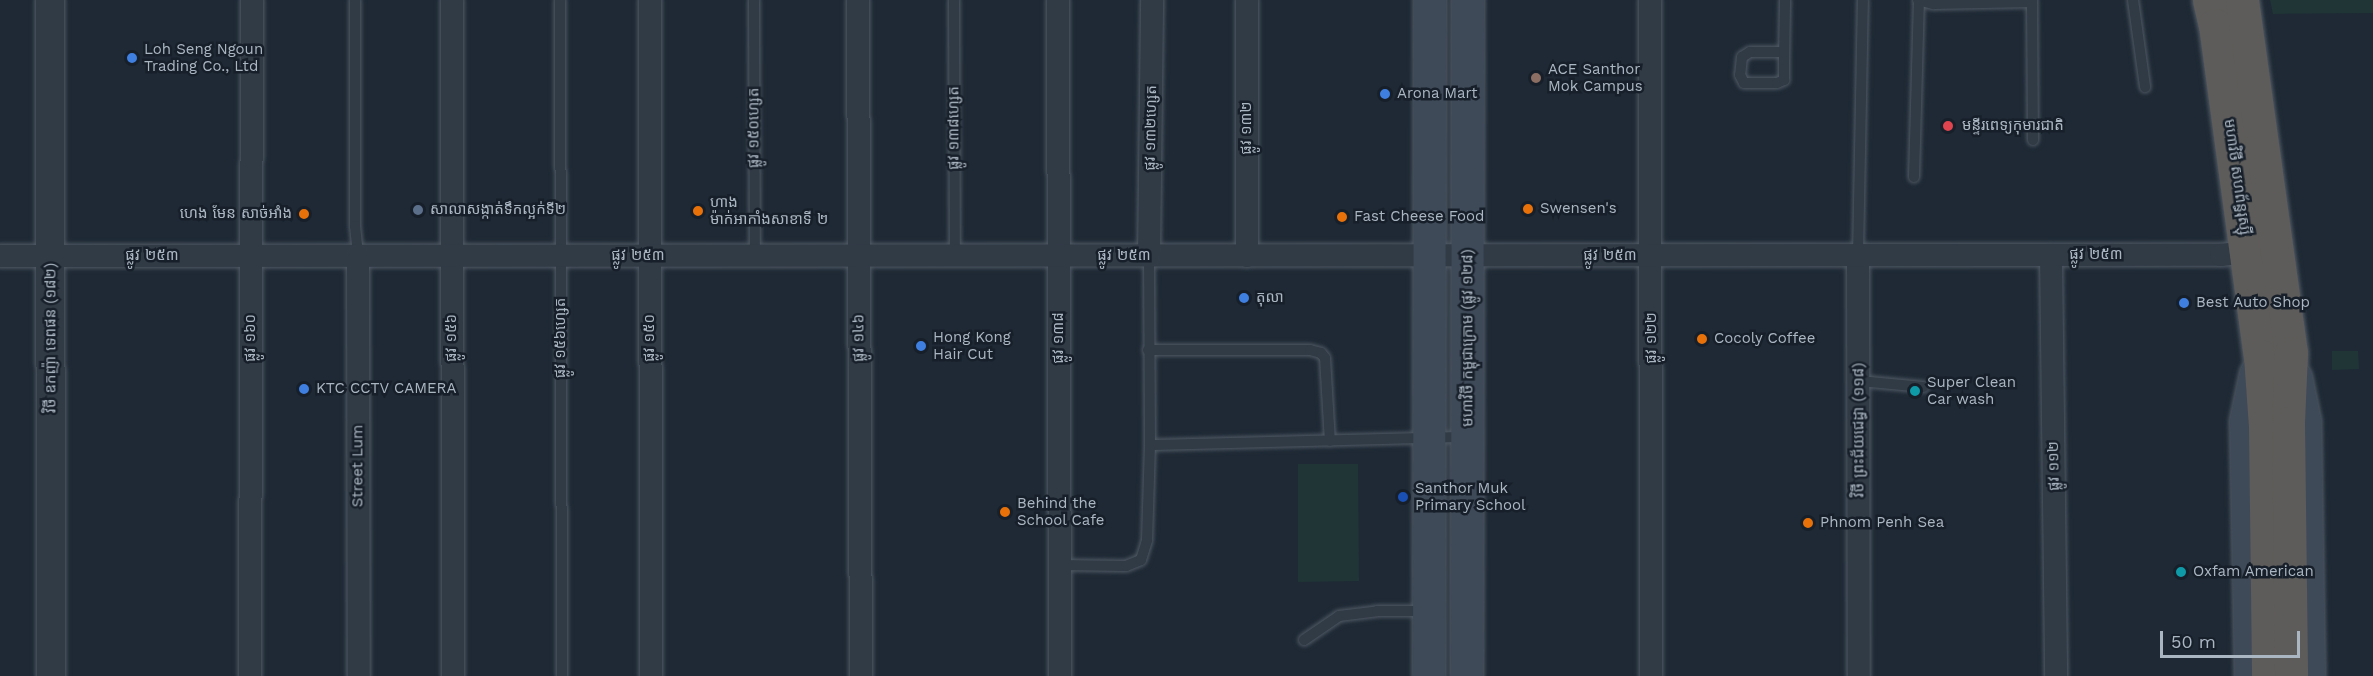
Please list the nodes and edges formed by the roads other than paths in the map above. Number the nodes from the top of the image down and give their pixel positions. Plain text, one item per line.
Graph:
1 (50, 0) edge
2 (252, 0) edge
3 (355, 0) edge
4 (452, 0) edge
5 (560, 0) edge
6 (650, 0) edge
7 (754, 0) edge
8 (858, 0) edge
9 (954, 0) edge
10 (1058, 0) edge
11 (1152, 0) edge
12 (1247, 0) edge
13 (1430, 0) edge
14 (1468, 0) edge
15 (1650, 0) edge
16 (1785, 0) edge
17 (1863, 0) edge
18 (2133, 0) edge
19 (2209, 0) edge
20 (2242, 0) edge
21 (1919, 1) edge
22 (2032, 1) edge
23 (1962, 2) edge
24 (1996, 2) edge
25 (1784, 52) junction
26 (2145, 87) dead end
27 (2033, 140) dead end
28 (1914, 177) dead end
29 (2247, 252) junction
30 (1429, 255) junction
31 (1652, 255) junction
32 (1858, 255) junction
33 (2051, 255) junction
34 (0, 256) edge
35 (50, 256) junction
36 (252, 256) junction
37 (358, 256) junction
38 (452, 256) junction
39 (561, 256) junction
40 (650, 256) junction
41 (755, 256) junction
42 (859, 256) junction
43 (955, 256) junction
44 (1059, 256) junction
45 (1149, 256) junction
46 (1246, 256) junction
47 (1469, 256) junction
48 (1148, 350) junction
49 (2276, 354) junction
50 (1859, 381) junction
51 (1924, 387) dead end
52 (1467, 437) junction
53 (1428, 438) junction
54 (1330, 441) junction
55 (1150, 445) junction
56 (2277, 477) junction
57 (1059, 565) junction
58 (1429, 611) junction
59 (1304, 640) dead end
60 (51, 676) edge
61 (250, 676) edge
62 (359, 676) edge
63 (453, 676) edge
64 (562, 676) edge
65 (651, 676) edge
66 (861, 676) edge
67 (1060, 676) edge
68 (1429, 676) edge
69 (1467, 676) edge
70 (1651, 676) edge
71 (1859, 676) edge
72 (2056, 676) edge
73 (2251, 676) edge
74 (2268, 676) edge
75 (2291, 676) edge
76 (2309, 676) edge

1 - 35 street, វិថី ឧកញ៉ា ទេពផន (១៨២)
2 - 36 street, ផ្លូវ ១៦០
3 - 37 lane
4 - 38 street, ផ្លូវ ១៥៦
5 - 39 lane, ផ្លូវ ១៥៦ហ្សេត
6 - 40 street, ផ្លូវ ១៥០
7 - 41 lane, ផ្លូវ ១៥០ហ្សេត
8 - 42 street, ផ្លូវ ១៤៦
9 - 43 lane, ផ្លូវ ១៣៨ហ្សេត
10 - 44 street, ផ្លូវ ១៣៨
11 - 45 street, ផ្លូវ ១៣២ហ្សេត
12 - 46 street, ផ្លូវ ១៣២
13 - 30 main road
14 - 47 main road, មហាវិថី កម្ពុជាក្រោម (ផ្លូវ ១២៨)
15 - 31 street, ផ្លូវ ១២២
16 - 25 lane
17 - 32 lane
18 - 26 lane
19 - 29 highway, មហាវិថី សហព័ន្ធរុស្ស៊ី
20 - 49 highway, មហាវិថី សហព័ន្ធរុស្ស៊ី
21 - 23 lane
21 - 28 lane
22 - 24 lane
22 - 27 lane
23 - 24 lane
25 - 25 lane
29 - 33 street, ផ្លូវ ២៥៣
29 - 49 highway, មហាវិថី សហព័ន្ធរុស្ស៊ី
30 - 46 street, ផ្លូវ ២៥៣
30 - 47 street, ផ្លូវ ២៥៣
30 - 53 main road
31 - 32 street, ផ្លូវ ២៥៣
31 - 47 street, ផ្លូវ ២៥៣
31 - 70 street, ផ្លូវ ១២២
32 - 33 street, ផ្លូវ ២៥៣
32 - 50 street, វិថី ព្រះជ័យជេដ្ធា (១១៨)
33 - 72 street, ផ្លូវ ១១២
34 - 35 street, ផ្លូវ ២៥៣
35 - 36 street, ផ្លូវ ២៥៣
35 - 60 street, វិថី ឧកញ៉ា ទេពផន (១៨២)
36 - 37 street, ផ្លូវ ២៥៣
36 - 61 street, ផ្លូវ ១៦០
37 - 38 street, ផ្លូវ ២៥៣
37 - 62 street, Street Lum
38 - 39 street, ផ្លូវ ២៥៣
38 - 63 street, ផ្លូវ ១៥៦
39 - 40 street, ផ្លូវ ២៥៣
39 - 64 lane, ផ្លូវ ១៥៦ហ្សេត
40 - 41 street, ផ្លូវ ២៥៣
40 - 65 street, ផ្លូវ ១៥០
41 - 42 street, ផ្លូវ ២៥៣
42 - 43 street, ផ្លូវ ២៥៣
42 - 66 street, ផ្លូវ ១៤៦
43 - 44 street, ផ្លូវ ២៥៣
44 - 45 street, ផ្លូវ ២៥៣
44 - 57 street, ផ្លូវ ១៣៨
45 - 46 street, ផ្លូវ ២៥៣
45 - 48 lane
47 - 52 main road, មហាវិថី កម្ពុជាក្រោម (ផ្លូវ ១២៨)
48 - 54 lane
48 - 55 lane
49 - 56 highway, មហាវិថី សហព័ន្ធរុស្ស៊ី
49 - 73 main road, មហាវិថី សហព័ន្ធរុស្ស៊ី
49 - 76 main road, មហាវិថី សហព័ន្ធរុស្ស៊ី
50 - 51 lane
50 - 71 street, វិថី ព្រះជ័យជេដ្ធា (១១៨)
52 - 53 lane
52 - 69 main road, មហាវិថី កម្ពុជាក្រោម (ផ្លូវ ១២៨)
53 - 54 lane
53 - 58 main road
54 - 55 lane
55 - 57 lane
56 - 74 highway, មហាវិថី សហព័ន្ធរុស្ស៊ី
56 - 75 highway, មហាវិថី សហព័ន្ធរុស្ស៊ី
57 - 67 street, ផ្លូវ ១៣៨
58 - 59 lane
58 - 68 main road

